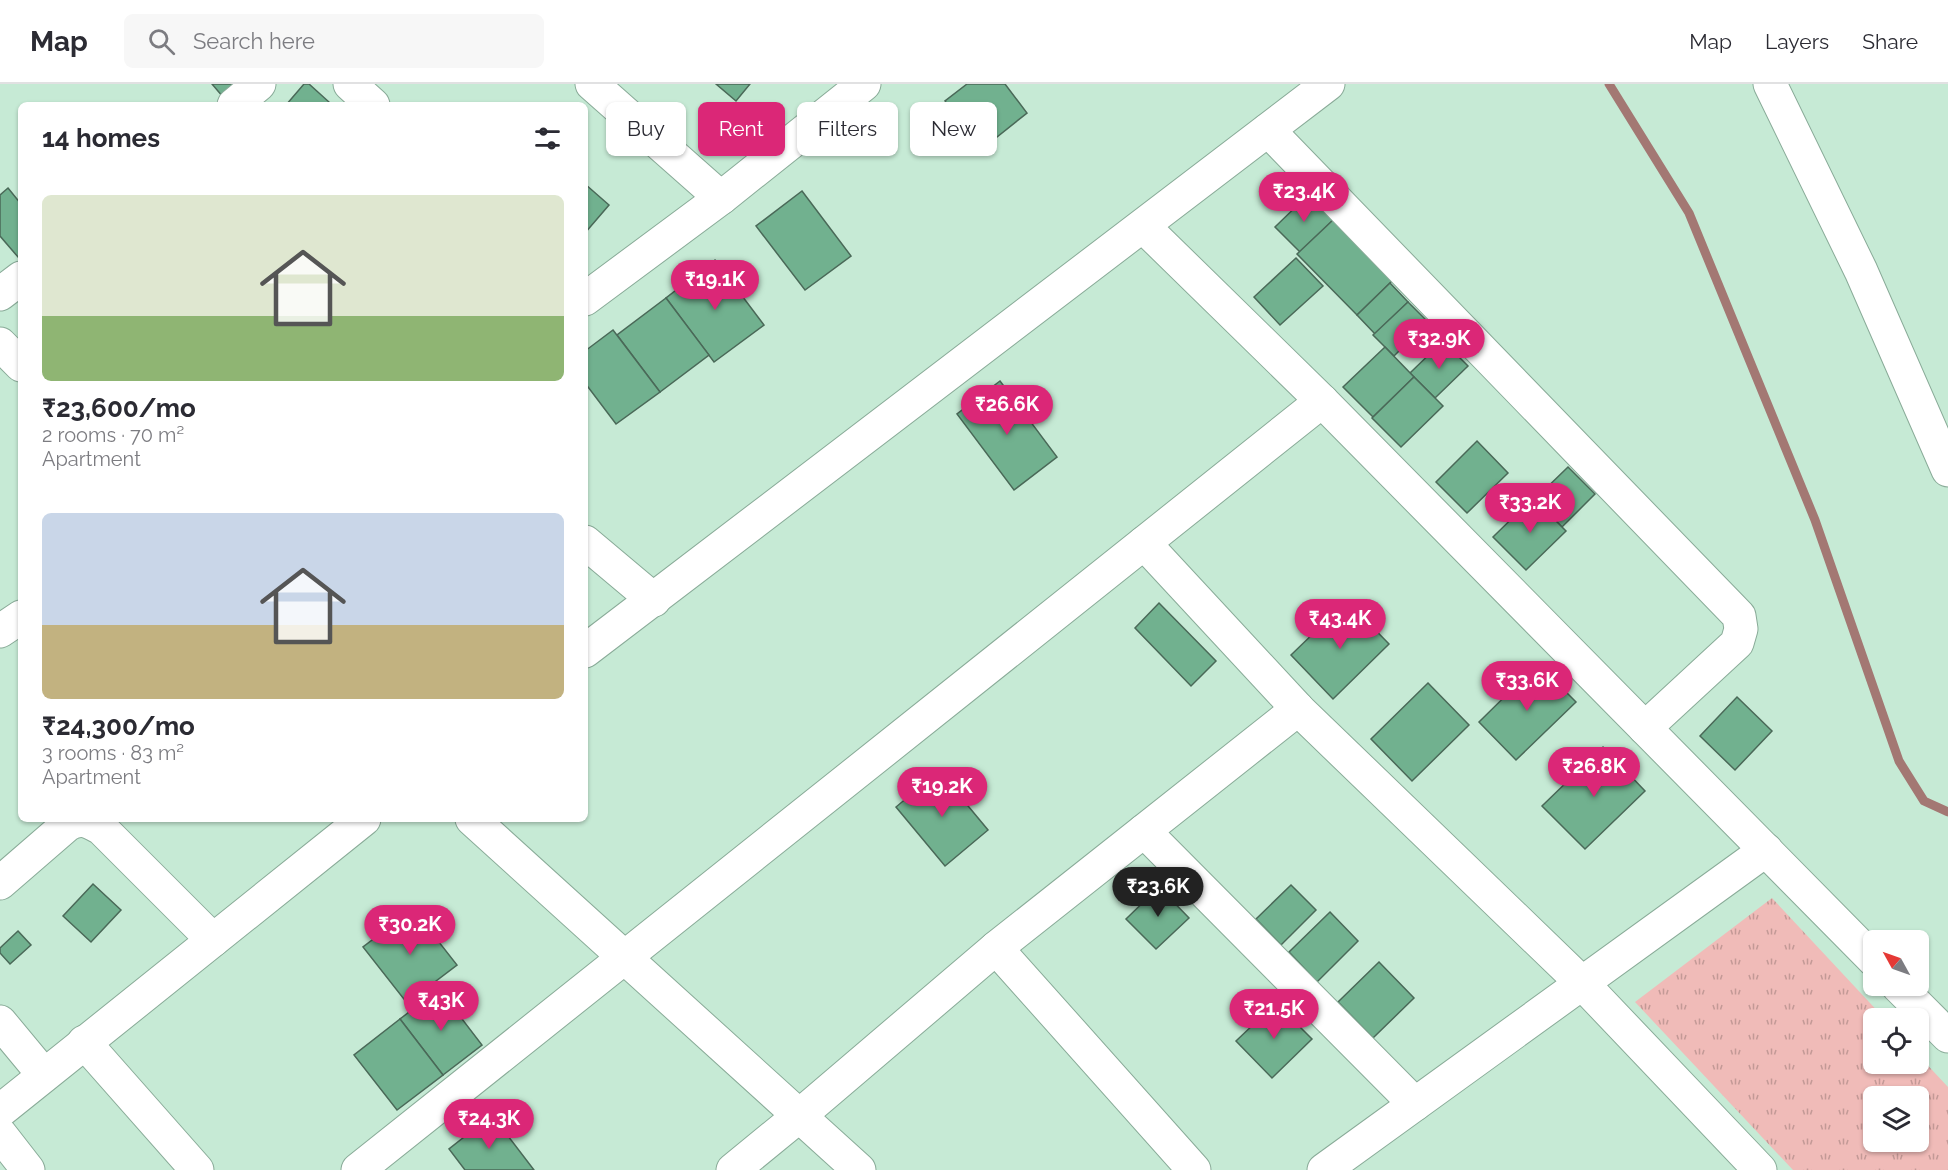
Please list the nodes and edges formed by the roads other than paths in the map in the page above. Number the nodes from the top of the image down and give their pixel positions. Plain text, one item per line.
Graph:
1 (259, 84) edge
2 (350, 84) edge
3 (592, 84) edge
4 (1328, 84) edge
5 (1770, 84) edge
6 (858, 86) edge
7 (238, 102) edge
8 (370, 102) edge
9 (1268, 130) junction
10 (721, 198) junction
11 (1143, 226) junction
12 (18, 280) edge
13 (0, 294) edge
14 (588, 297) edge
15 (0, 344) edge
16 (18, 362) edge
17 (1322, 401) junction
18 (1948, 470) edge
19 (1144, 543) junction
20 (588, 545) edge
21 (654, 600) junction
22 (18, 619) edge
23 (0, 631) edge
24 (588, 649) edge
25 (1298, 709) junction
26 (1645, 728) junction
27 (74, 822) edge
28 (87, 822) edge
29 (360, 822) edge
30 (475, 822) edge
31 (1144, 831) junction
32 (1766, 850) junction
33 (0, 883) edge
34 (213, 939) junction
35 (996, 948) junction
36 (1863, 949) edge
37 (624, 958) junction
38 (1582, 983) junction
39 (1908, 996) edge
40 (0, 1022) edge
41 (1948, 1036) edge
42 (84, 1042) junction
43 (44, 1075) junction
44 (1415, 1104) junction
45 (0, 1110) edge
46 (799, 1116) junction
47 (0, 1134) edge
48 (1335, 1167) edge
49 (28, 1170) edge
50 (197, 1170) edge
51 (358, 1170) edge
52 (733, 1170) edge
53 (859, 1170) edge
54 (1194, 1170) edge
55 (1760, 1170) edge

1 - 7 street
2 - 8 street
3 - 10 street
4 - 9 street
5 - 18 street
6 - 10 street
9 - 11 street
9 - 26 street
10 - 14 street
11 - 17 street
11 - 21 street
12 - 13 street
15 - 16 street
17 - 19 street
17 - 26 street
19 - 25 street
19 - 37 street
20 - 21 street
21 - 24 street
22 - 23 street
25 - 31 street
25 - 38 street
26 - 32 street
27 - 33 street
28 - 34 street
29 - 34 street
30 - 37 street
31 - 35 street
31 - 44 street
32 - 36 street
32 - 38 street
34 - 42 street
35 - 46 street
35 - 54 street
37 - 46 street
37 - 51 street
38 - 44 street
38 - 55 street
39 - 41 street
40 - 43 street
42 - 43 street
42 - 50 street
43 - 45 street
44 - 48 street
46 - 52 street
46 - 53 street
47 - 49 street

